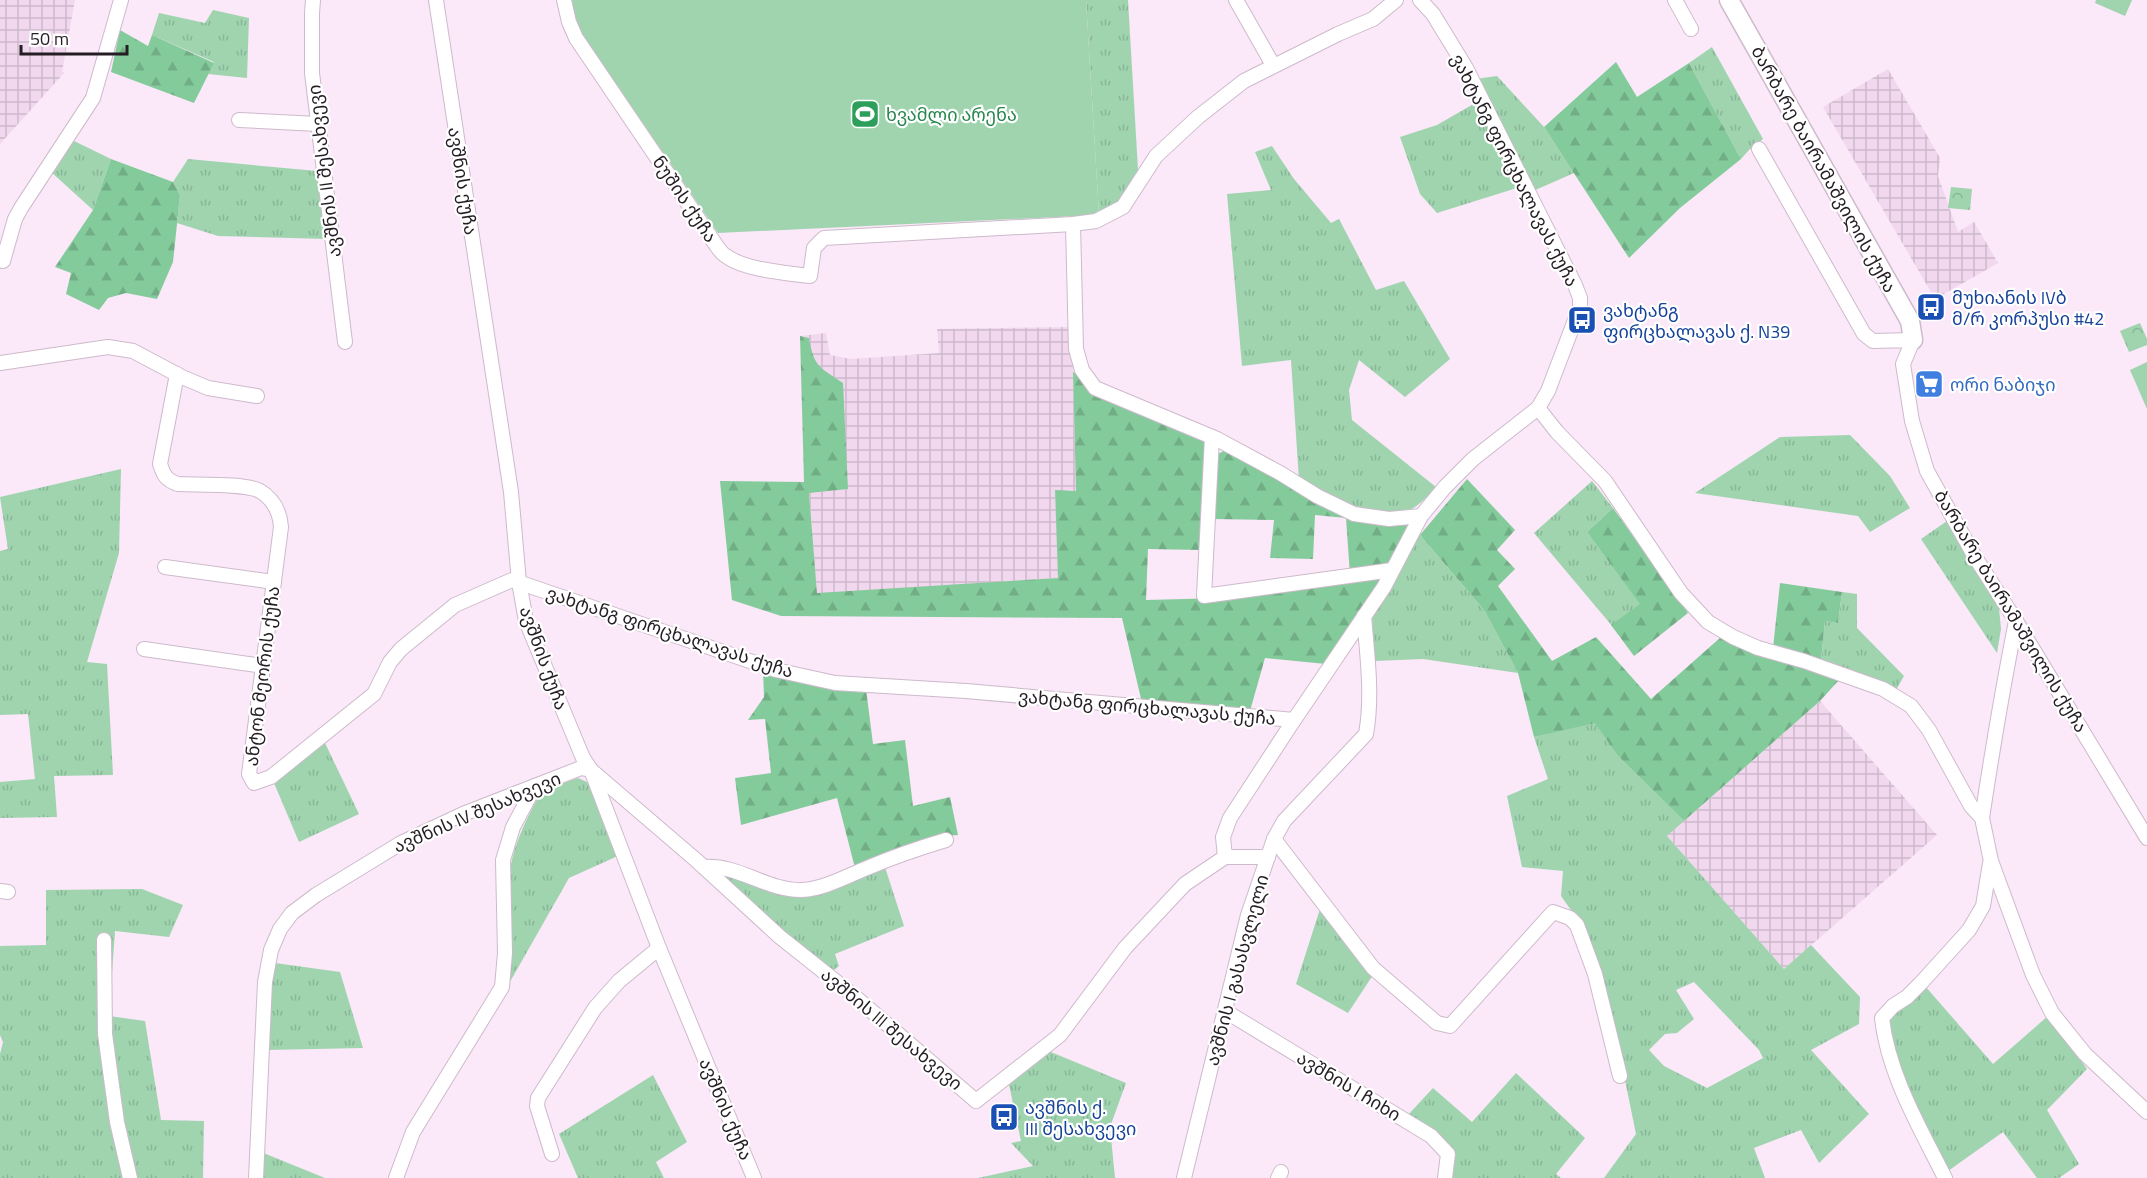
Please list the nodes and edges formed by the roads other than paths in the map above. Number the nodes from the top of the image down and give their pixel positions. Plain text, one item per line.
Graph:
1 (121, 0) edge
2 (313, 0) edge
3 (436, 0) edge
4 (564, 0) edge
5 (1236, 0) edge
6 (1396, 0) edge
7 (1420, 0) edge
8 (1675, 0) edge
9 (1729, 0) edge
10 (1692, 29) dead end
11 (1273, 66) junction
12 (239, 120) dead end
13 (318, 124) junction
14 (1759, 149) dead end
15 (1073, 224) junction
16 (3, 261) dead end
17 (1913, 340) junction
18 (345, 342) dead end
19 (0, 363) edge
20 (177, 374) junction
21 (257, 396) dead end
22 (1538, 408) junction
23 (1212, 437) junction
24 (1421, 516) junction
25 (165, 567) dead end
26 (1392, 570) junction
27 (274, 582) junction
28 (519, 582) junction
29 (1364, 616) junction
30 (2016, 621) junction
31 (144, 649) dead end
32 (263, 666) junction
33 (1294, 720) junction
34 (591, 770) junction
35 (535, 786) junction
36 (1982, 818) junction
37 (2147, 838) edge
38 (1274, 839) junction
39 (946, 840) dead end
40 (1225, 857) junction
41 (1268, 857) junction
42 (1991, 861) junction
43 (704, 867) junction
44 (104, 940) dead end
45 (658, 948) junction
46 (1225, 1011) junction
47 (1620, 1076) dead end
48 (2147, 1112) edge
49 (552, 1154) dead end
50 (130, 1178) edge
51 (256, 1178) edge
52 (396, 1178) edge
53 (754, 1178) edge
54 (1184, 1178) edge
55 (1445, 1178) edge
56 (1945, 1178) edge

1 - 16 street
2 - 13 street, ავშნის II შესახვევი
3 - 28 street, ავშნის ქუჩა
4 - 15 street, ნუშის ქუჩა
5 - 11 street
6 - 11 street
7 - 22 street, ვახტანგ ფირცხალავას ქუჩა
8 - 10 street
9 - 17 street, ბარბარე ბაირამაშვილის ქუჩა
11 - 15 street
12 - 13 street
13 - 18 street, ავშნის II შესახვევი
14 - 17 street
15 - 23 street
17 - 30 street, ბარბარე ბაირამაშვილის ქუჩა
19 - 20 street
20 - 21 street
20 - 27 street, ანტონ მეორის ქუჩა
22 - 24 street, ვახტანგ ფირცხალავას ქუჩა
22 - 36 street
23 - 24 street
23 - 26 street
24 - 26 street, ვახტანგ ფირცხალავას ქუჩა
25 - 27 street
26 - 29 street, ვახტანგ ფირცხალავას ქუჩა
27 - 32 street, ანტონ მეორის ქუჩა
28 - 32 street, ანტონ მეორის ქუჩა
28 - 33 street, ვახტანგ ფირცხალავას ქუჩა
28 - 34 street, ავშნის ქუჩა
29 - 33 street, ვახტანგ ფირცხალავას ქუჩა
29 - 38 street, ავშნის I გასასვლელი
30 - 36 street
30 - 37 street, ბარბარე ბაირამაშვილის ქუჩა
31 - 32 street
33 - 40 street
34 - 35 street, ავშნის IV შესახვევი
34 - 43 street, ავშნის III შესახვევი
34 - 45 street, ავშნის ქუჩა
35 - 51 street, ავშნის IV შესახვევი
35 - 52 street
36 - 42 street
38 - 41 street, ავშნის I გასასვლელი
38 - 47 street
39 - 43 street
40 - 41 street
40 - 43 street, ავშნის III შესახვევი
41 - 46 street, ავშნის I გასასვლელი
42 - 48 street
42 - 56 street
44 - 50 street
45 - 49 street
45 - 53 street, ავშნის ქუჩა
46 - 54 street, ავშნის I გასასვლელი
46 - 55 street, ავშნის I ჩიხი

